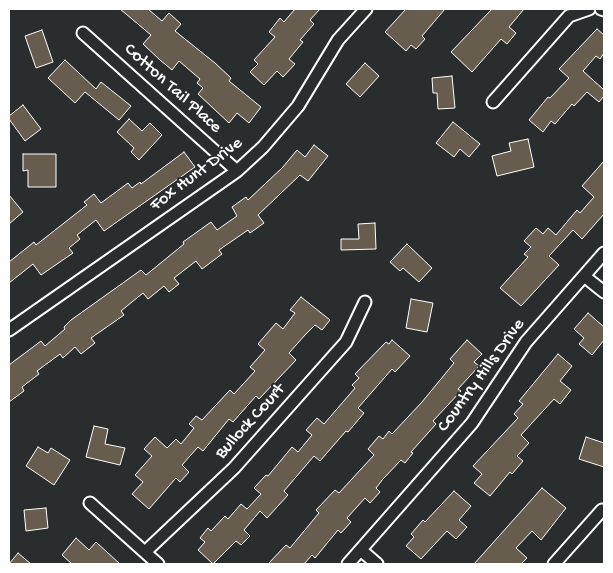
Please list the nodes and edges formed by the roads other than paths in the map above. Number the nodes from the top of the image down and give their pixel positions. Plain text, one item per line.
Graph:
1 (366, 9) edge
2 (589, 9) edge
3 (83, 34) dead end
4 (493, 102) dead end
5 (237, 171) junction
6 (604, 253) edge
7 (584, 276) junction
8 (604, 292) edge
9 (365, 302) dead end
10 (9, 330) edge
11 (90, 503) dead end
12 (602, 510) dead end
13 (362, 550) junction
14 (145, 552) junction
15 (158, 564) edge
16 (348, 564) edge
17 (377, 564) edge
18 (554, 564) edge

1 - 5 street, Fox Hunt Drive
2 - 4 street
3 - 5 street, Cotton Tail Place
5 - 10 street, Fox Hunt Drive
6 - 7 street, Country Hills Drive
7 - 8 street
7 - 13 street, Country Hills Drive
9 - 14 street, Bullock Court
11 - 14 street
12 - 18 street
13 - 16 street, Country Hills Drive
13 - 17 street
14 - 15 street

